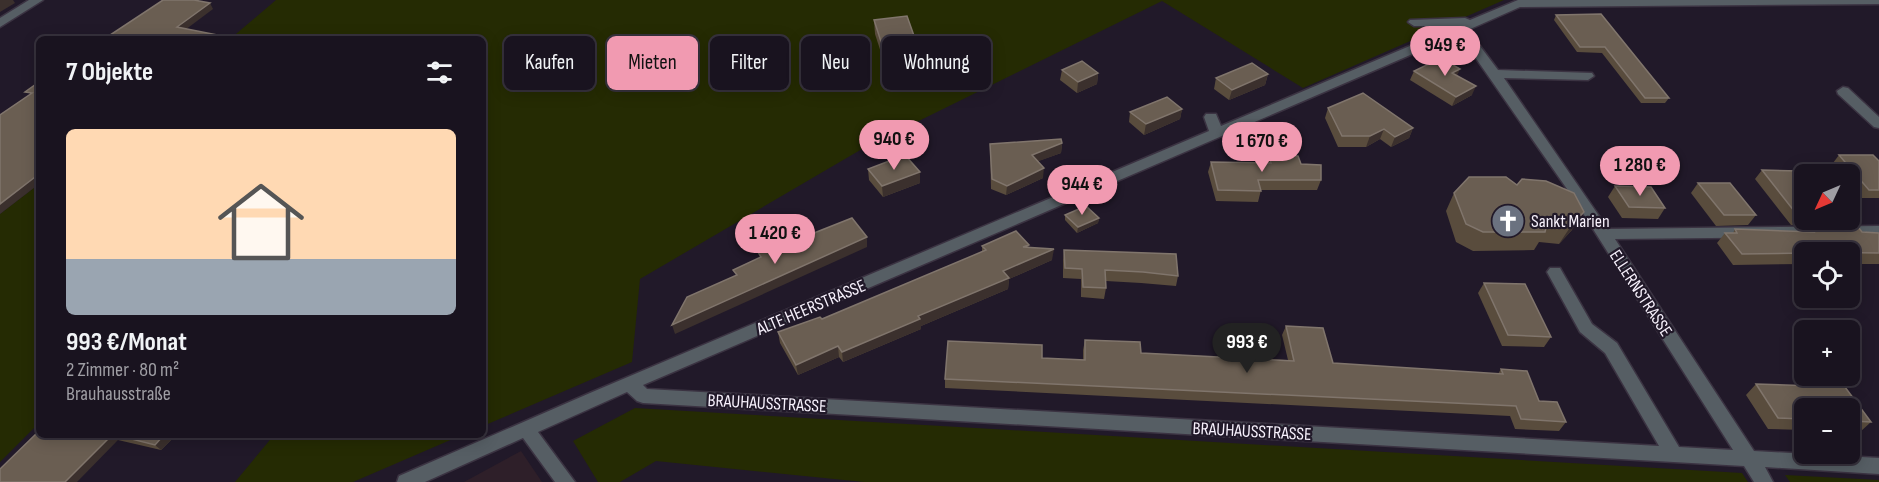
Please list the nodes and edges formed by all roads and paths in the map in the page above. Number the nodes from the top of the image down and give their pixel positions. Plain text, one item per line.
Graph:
1 (37, 0) edge
2 (1879, 1) edge
3 (1522, 2) edge
4 (1414, 22) dead end
5 (0, 23) edge
6 (1467, 25) junction
7 (1496, 74) junction
8 (1588, 76) dead end
9 (1843, 91) dead end
10 (1211, 117) dead end
11 (1879, 124) edge
12 (1217, 134) junction
13 (1879, 231) edge
14 (1602, 234) junction
15 (1555, 272) dead end
16 (630, 384) junction
17 (526, 429) junction
18 (1674, 455) junction
19 (1748, 457) junction
20 (1879, 466) edge
21 (406, 482) edge
22 (566, 482) edge
23 (1764, 482) edge

1 - 5 street
2 - 3 street
3 - 6 street, ALTE HEERSTRASSE
4 - 6 street
6 - 7 street, ELLERNSTRASSE
6 - 12 street, ALTE HEERSTRASSE
7 - 8 street
7 - 14 street, ELLERNSTRASSE
9 - 11 street
10 - 12 street
12 - 16 street, ALTE HEERSTRASSE
13 - 14 street
14 - 19 street, ELLERNSTRASSE
15 - 18 street
16 - 17 street, ALTE HEERSTRASSE
16 - 18 street, BRAUHAUSSTRASSE
17 - 21 street, ALTE HEERSTRASSE
17 - 22 street
18 - 19 street, BRAUHAUSSTRASSE
19 - 20 street, BRAUHAUSSTRASSE
19 - 23 street, ELLERNSTRASSE

